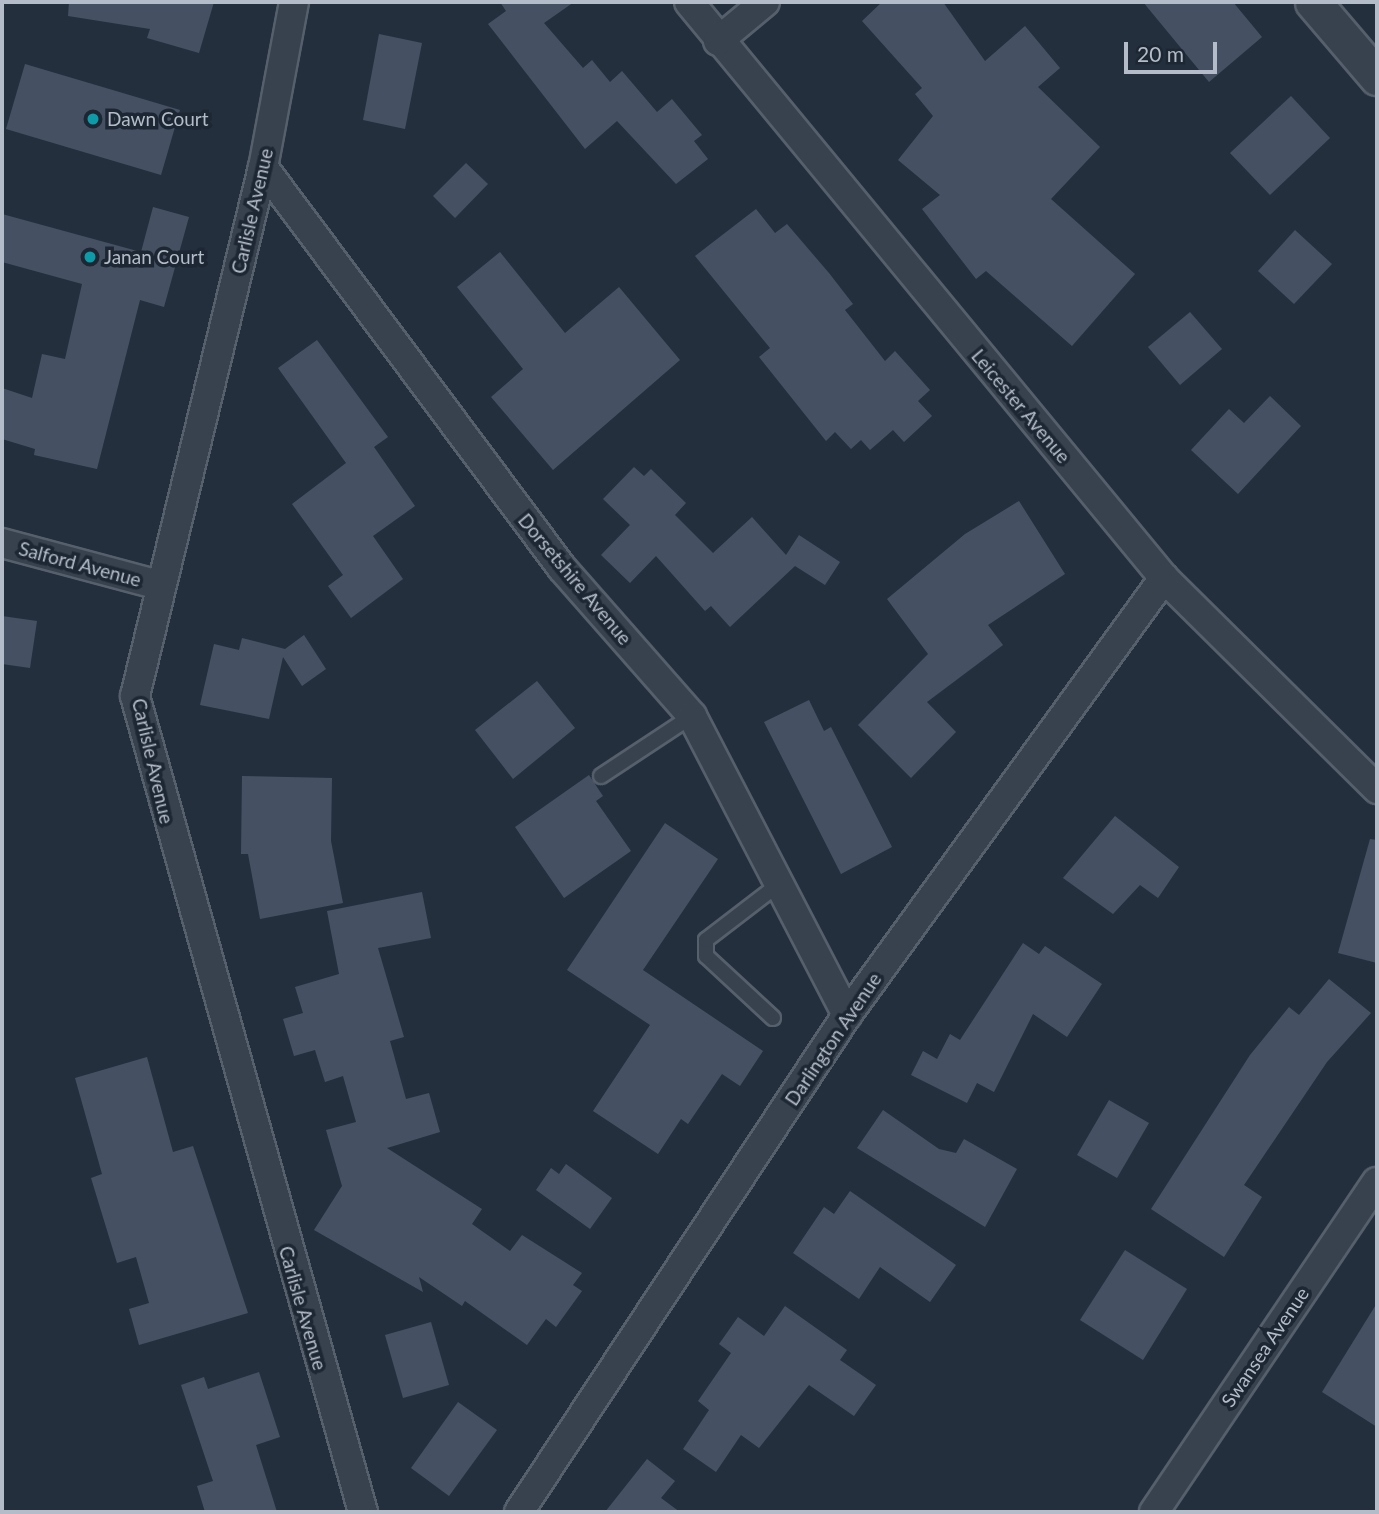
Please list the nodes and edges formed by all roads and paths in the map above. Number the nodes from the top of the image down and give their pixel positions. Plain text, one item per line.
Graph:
1 (295, 2) edge
2 (689, 2) edge
3 (765, 2) edge
4 (1313, 2) edge
5 (718, 41) junction
6 (1377, 77) edge
7 (263, 167) junction
8 (2, 543) edge
9 (1164, 578) junction
10 (159, 585) junction
11 (692, 716) junction
12 (601, 776) dead end
13 (1377, 789) edge
14 (779, 884) junction
15 (847, 1015) junction
16 (773, 1018) dead end
17 (1377, 1182) edge
18 (363, 1512) edge
19 (519, 1512) edge
20 (1154, 1512) edge

1 - 7 street, Carlisle Avenue
2 - 5 street, Leicester Avenue
3 - 5 street
4 - 6 street
5 - 9 street, Leicester Avenue
7 - 10 street, Carlisle Avenue
7 - 11 street, Dorsetshire Avenue
8 - 10 street, Salford Avenue
9 - 13 street, Leicester Avenue
9 - 15 street, Darlington Avenue
10 - 18 street, Carlisle Avenue
11 - 12 lane
11 - 14 street, Dorsetshire Avenue
14 - 15 street, Dorsetshire Avenue
14 - 16 lane
15 - 19 street, Darlington Avenue
17 - 20 street, Swansea Avenue

